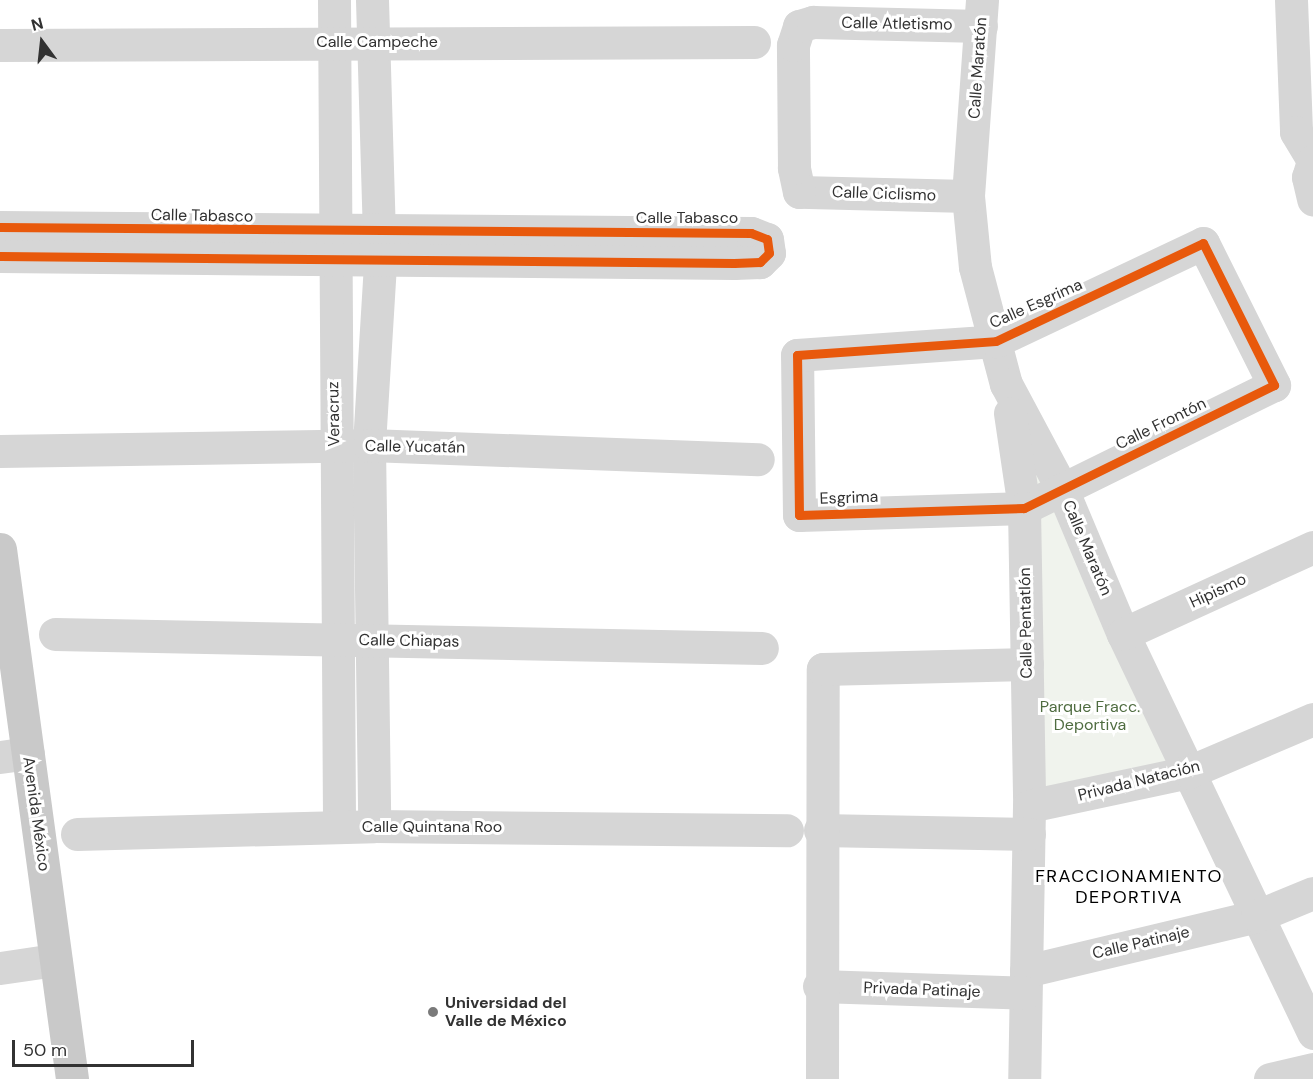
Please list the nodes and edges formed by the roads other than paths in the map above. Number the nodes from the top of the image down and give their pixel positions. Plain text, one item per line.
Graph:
1 (334, 0) edge
2 (372, 0) edge
3 (1292, 0) edge
4 (982, 13) edge
5 (333, 42) junction
6 (376, 42) junction
7 (754, 42) dead end
8 (0, 45) edge
9 (1313, 161) edge
10 (799, 192) joint
11 (968, 196) junction
12 (1313, 199) edge
13 (0, 227) edge
14 (379, 231) junction
15 (333, 247) junction
16 (0, 256) edge
17 (380, 264) junction
18 (996, 341) junction
19 (797, 355) joint
20 (1005, 384) junction
21 (1274, 385) joint
22 (369, 445) junction
23 (334, 448) junction
24 (0, 450) edge
25 (758, 459) dead end
26 (1062, 489) junction
27 (1024, 508) junction
28 (1313, 547) edge
29 (0, 549) edge
30 (55, 634) dead end
31 (1124, 634) junction
32 (372, 640) junction
33 (337, 641) junction
34 (762, 648) dead end
35 (1027, 664) junction
36 (1313, 719) edge
37 (14, 755) edge
38 (1189, 772) junction
39 (1029, 820) junction
40 (374, 826) junction
41 (339, 827) junction
42 (787, 830) dead end
43 (819, 830) junction
44 (77, 834) dead end
45 (1313, 894) edge
46 (1257, 916) junction
47 (55, 960) junction
48 (0, 968) edge
49 (1026, 982) junction
50 (819, 986) junction
51 (1313, 1033) edge
52 (1313, 1069) edge
53 (72, 1079) edge
54 (822, 1079) edge
55 (1024, 1079) edge
56 (1270, 1079) edge

1 - 5 street, Veracruz
2 - 6 street, Veracruz
3 - 9 street
4 - 10 street, Calle Atletismo
4 - 11 street, Calle Maratón
5 - 6 street, Calle Campeche
5 - 8 street, Calle Campeche
5 - 15 street, Veracruz
6 - 7 street, Calle Campeche
6 - 14 street, Veracruz
9 - 12 street
10 - 11 street, Calle Ciclismo
11 - 18 street, Calle Maratón
13 - 15 street, Calle Tabasco
14 - 15 street, Calle Tabasco
14 - 17 street, Veracruz
14 - 17 street, Calle Tabasco
15 - 16 street, Calle Tabasco
15 - 17 street, Calle Tabasco
15 - 23 street, Veracruz
17 - 22 street, Veracruz
18 - 19 street, Calle Esgrima
18 - 20 street, Calle Maratón
18 - 21 street, Calle Esgrima
19 - 27 street, Esgrima
20 - 26 street, Calle Maratón
20 - 27 street, Calle Pentatlón
21 - 26 street, Calle Frontón
22 - 23 street, Calle Yucatán
22 - 25 street, Calle Yucatán
22 - 32 street, Veracruz
23 - 24 street, Calle Yucatán
23 - 33 street, Veracruz
26 - 27 street, Calle Frontón
26 - 31 street, Calle Maratón
27 - 35 street, Calle Pentatlón
28 - 31 street, Hipismo
29 - 37 main road, Avenida México
30 - 33 street, Calle Chiapas
31 - 38 street, Calle Maratón
32 - 33 street, Calle Chiapas
32 - 34 street, Calle Chiapas
32 - 40 street, Veracruz
33 - 41 street, Veracruz
35 - 39 street, Calle Pentatlón
35 - 43 street
36 - 38 street, Privada Natación
37 - 47 main road, Avenida México
38 - 39 street, Privada Natación
38 - 46 street, Calle Maratón
39 - 43 street, Privada Natación
39 - 49 street, Calle Pentatlón
40 - 41 street, Calle Quintana Roo
40 - 42 street, Calle Quintana Roo
41 - 44 street, Calle Quintana Roo
43 - 50 street
45 - 46 street
46 - 49 street, Calle Patinaje
46 - 51 street, Calle Maratón
47 - 48 street
47 - 53 main road, Avenida México
49 - 50 street, Privada Patinaje
49 - 55 street, Calle Pentatlón
50 - 54 street
52 - 56 street

